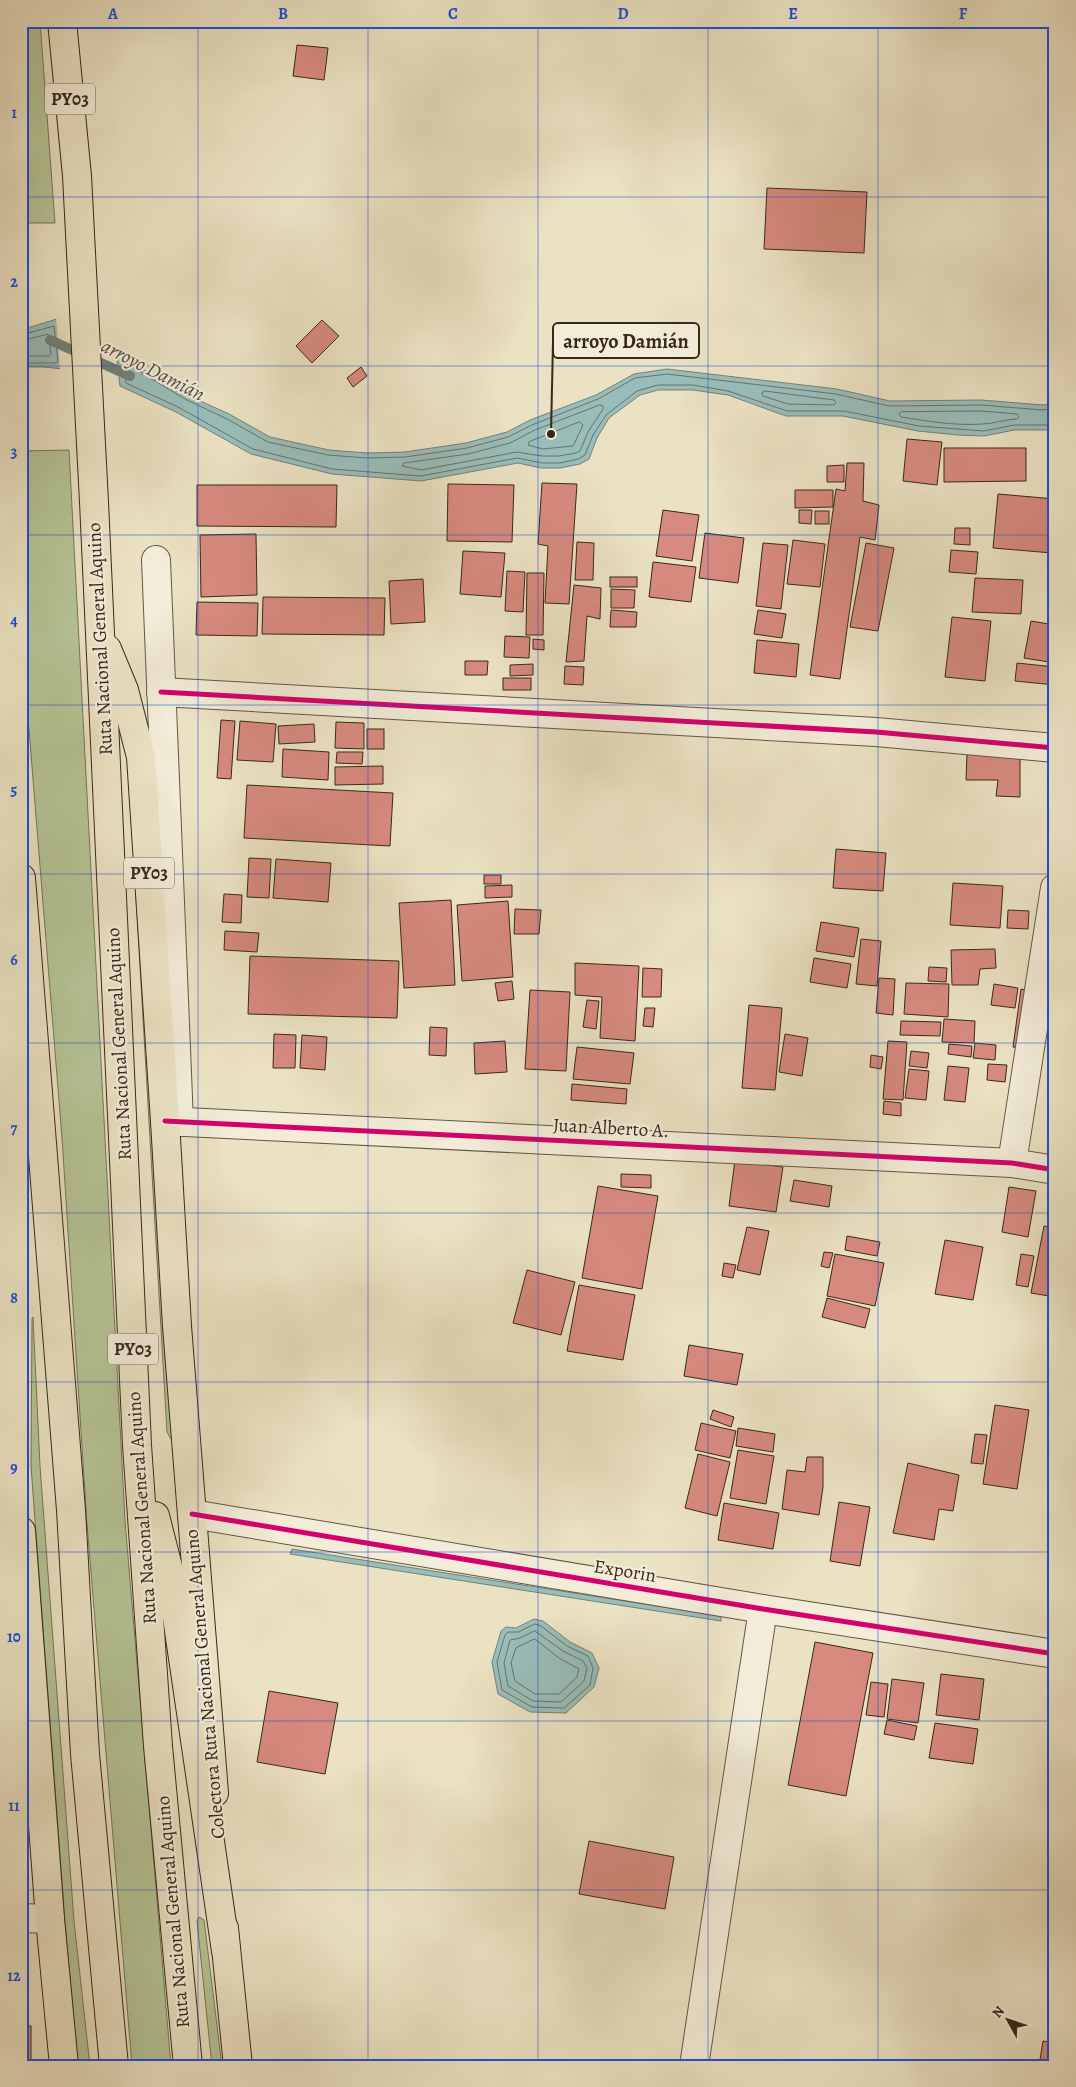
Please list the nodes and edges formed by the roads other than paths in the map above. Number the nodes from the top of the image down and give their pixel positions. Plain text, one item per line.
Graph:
1 (62, 21) edge
2 (156, 560) dead end
3 (99, 631) junction
4 (161, 692) junction
5 (1055, 748) edge
6 (21, 878) edge
7 (1055, 888) edge
8 (172, 1122) junction
9 (1012, 1163) junction
10 (1055, 1170) edge
11 (137, 1445) junction
12 (192, 1514) junction
13 (21, 1531) edge
14 (763, 1609) junction
15 (1055, 1654) edge
16 (21, 1918) edge
17 (50, 1919) junction
18 (226, 1951) junction
19 (64, 2066) edge
20 (114, 2066) edge
21 (188, 2066) edge
22 (238, 2066) edge
23 (694, 2066) edge

1 - 3 main road, Ruta Nacional General Aquino / PY03
2 - 4 street
3 - 8 main road, PY03
3 - 11 main road, Ruta Nacional General Aquino / PY03
4 - 5 street
4 - 8 street
6 - 20 main road
7 - 9 street
8 - 9 street, Juan Alberto A.
8 - 12 main road, Colectora Ruta Nacional General Aquino / PY03
9 - 10 street, Juan Alberto A.
11 - 18 main road
11 - 21 main road, Ruta Nacional General Aquino / PY03
12 - 14 street, Exporin
12 - 18 main road, Colectora Ruta Nacional General Aquino / PY03
13 - 17 main road
14 - 15 street, Exporin
14 - 23 street
16 - 17 street
17 - 19 main road
18 - 22 main road, Colectora Ruta Nacional General Aquino / PY03

